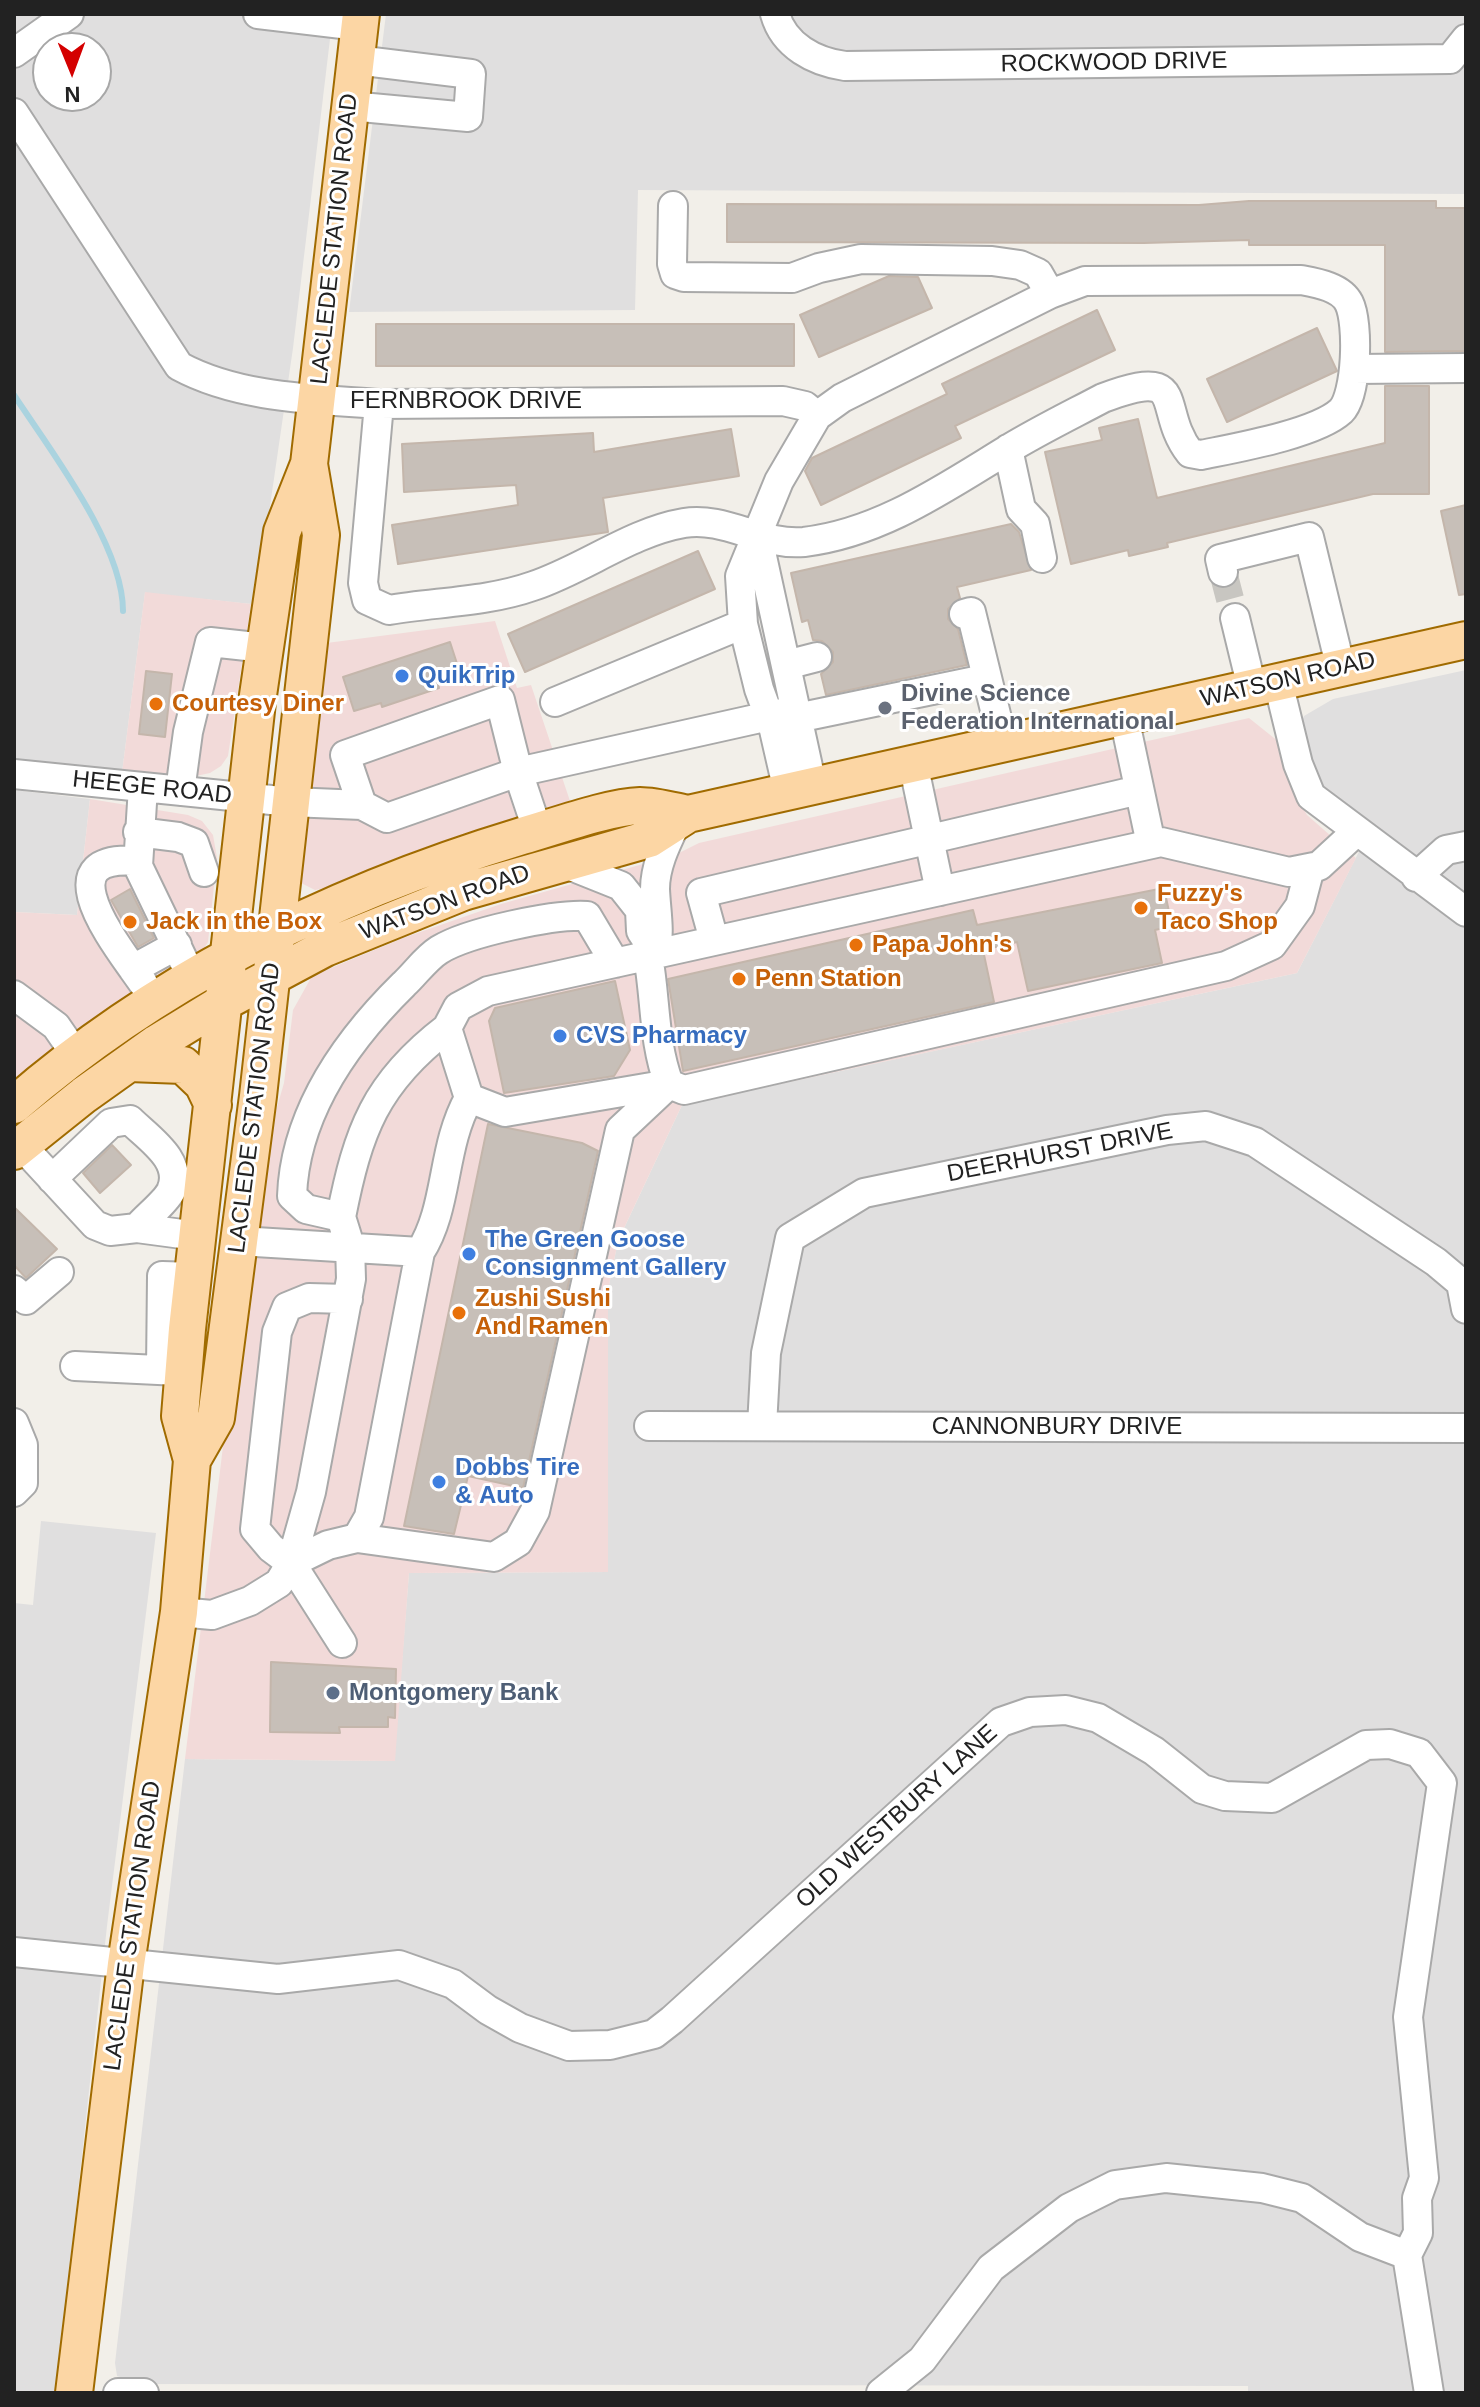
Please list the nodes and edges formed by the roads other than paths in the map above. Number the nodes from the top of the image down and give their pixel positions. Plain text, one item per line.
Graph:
1 (69, 14) edge
2 (258, 14) edge
3 (775, 14) edge
4 (359, 34) edge
5 (1466, 39) edge
6 (14, 53) edge
7 (350, 106) junction
8 (14, 113) edge
9 (673, 206) dead end
10 (1050, 294) junction
11 (1466, 368) edge
12 (1354, 369) junction
13 (318, 399) junction
14 (379, 404) junction
15 (817, 416) junction
16 (1008, 449) junction
17 (309, 464) junction
18 (758, 538) junction
19 (1042, 558) dead end
20 (1223, 572) dead end
21 (964, 614) dead end
22 (1235, 618) tunnel mouth
23 (743, 624) junction
24 (1466, 640) edge
25 (265, 648) junction
26 (817, 657) dead end
27 (786, 665) junction
28 (1341, 669) junction
29 (985, 679) junction
30 (1265, 685) junction
31 (555, 702) dead end
32 (787, 715) junction
33 (1124, 717) junction
34 (1003, 743) junction
35 (913, 763) junction
36 (518, 772) junction
37 (14, 774) edge
38 (143, 787) junction
39 (800, 788) junction
40 (1139, 790) junction
41 (180, 791) junction
42 (247, 797) junction
43 (291, 802) junction
44 (362, 805) junction
45 (683, 817) junction
46 (1357, 831) junction
47 (138, 832) junction
48 (538, 832) junction
49 (928, 839) junction
50 (1151, 844) junction
51 (1466, 846) edge
52 (138, 861) junction
53 (561, 862) junction
54 (1310, 868) junction
55 (204, 872) dead end
56 (1416, 877) junction
57 (940, 891) junction
58 (1466, 912) edge
59 (276, 932) junction
60 (714, 940) junction
61 (177, 945) junction
62 (652, 955) junction
63 (229, 958) junction
64 (615, 963) junction
65 (133, 969) junction
66 (271, 976) junction
67 (192, 978) junction
68 (14, 995) edge
69 (156, 1000) junction
70 (224, 1002) junction
71 (447, 1028) junction
72 (76, 1055) junction
73 (129, 1063) junction
74 (669, 1084) junction
75 (469, 1098) junction
76 (14, 1105) edge
77 (213, 1105) junction
78 (18, 1148) edge
79 (52, 1179) junction
80 (341, 1217) junction
81 (137, 1228) junction
82 (197, 1236) junction
83 (239, 1241) junction
84 (350, 1246) junction
85 (420, 1252) junction
86 (59, 1272) dead end
87 (14, 1290) edge
88 (348, 1299) junction
89 (1466, 1309) edge
90 (75, 1366) dead end
91 (172, 1371) junction
92 (14, 1423) edge
93 (649, 1426) dead end
94 (762, 1426) junction
95 (1466, 1428) edge
96 (192, 1460) junction
97 (14, 1492) edge
98 (357, 1538) junction
99 (291, 1563) junction
100 (179, 1612) junction
101 (342, 1643) dead end
102 (14, 1952) edge
103 (126, 1964) junction
104 (1407, 2255) junction
105 (74, 2393) edge
106 (118, 2393) edge
107 (144, 2393) edge
108 (881, 2393) edge
109 (1429, 2393) edge

1 - 6 street
2 - 4 street
3 - 5 street, ROCKWOOD DRIVE
4 - 7 main road, LACLEDE STATION ROAD
4 - 7 street
7 - 13 main road, LACLEDE STATION ROAD
8 - 13 street, FERNBROOK DRIVE
9 - 10 street
10 - 12 street
10 - 15 street
11 - 12 street
12 - 16 street
13 - 14 street, FERNBROOK DRIVE
13 - 17 main road, LACLEDE STATION ROAD
14 - 15 street, FERNBROOK DRIVE
14 - 18 street
15 - 18 street
16 - 18 street
16 - 19 street
17 - 25 main road, LACLEDE STATION ROAD
17 - 43 main road, LACLEDE STATION ROAD
18 - 23 street
18 - 27 street
20 - 28 street
21 - 29 street
22 - 30 street
23 - 31 street
23 - 32 street
24 - 28 main road, WATSON ROAD
25 - 41 street
25 - 42 main road, LACLEDE STATION ROAD
26 - 27 street
27 - 32 street
28 - 30 main road, WATSON ROAD
29 - 32 street, HEEGE ROAD
29 - 34 street
30 - 33 main road, WATSON ROAD
30 - 46 street
32 - 36 street, HEEGE ROAD
32 - 39 street
33 - 34 main road, WATSON ROAD
33 - 40 street
34 - 35 main road, WATSON ROAD
35 - 39 main road, WATSON ROAD
35 - 49 street
36 - 44 street, HEEGE ROAD
36 - 44 street
36 - 48 street
37 - 38 street, HEEGE ROAD
38 - 41 street, HEEGE ROAD
38 - 47 street
39 - 45 main road, WATSON ROAD
40 - 49 street
40 - 50 street
41 - 42 street, HEEGE ROAD
42 - 43 street, HEEGE ROAD
42 - 63 main road, LACLEDE STATION ROAD
43 - 44 street, HEEGE ROAD
43 - 59 main road, LACLEDE STATION ROAD
45 - 48 main road, WATSON ROAD
45 - 53 main road, WATSON ROAD
45 - 62 street
46 - 54 street
46 - 56 street
47 - 52 street
47 - 55 street
48 - 59 main road, WATSON ROAD
49 - 57 street
49 - 60 street
50 - 54 street
50 - 57 street
51 - 56 street
52 - 61 street
52 - 65 street
53 - 62 street
53 - 66 main road, WATSON ROAD
54 - 74 street
56 - 58 street
57 - 60 street
59 - 63 main road, WATSON ROAD
59 - 66 main road, LACLEDE STATION ROAD
60 - 62 street
61 - 65 street
61 - 67 street
62 - 64 street
62 - 74 street
63 - 67 main road, WATSON ROAD
63 - 70 main road, LACLEDE STATION ROAD
64 - 71 street
64 - 80 street
65 - 69 street
66 - 70 main road, WATSON ROAD
66 - 83 main road, LACLEDE STATION ROAD
67 - 69 main road, WATSON ROAD
68 - 72 street
69 - 72 main road, WATSON ROAD
70 - 73 main road, WATSON ROAD
70 - 77 main road, LACLEDE STATION ROAD
71 - 75 street
71 - 80 street
72 - 76 main road, WATSON ROAD
73 - 77 main road
73 - 78 main road, WATSON ROAD
74 - 75 street
74 - 98 street
75 - 85 street
77 - 82 main road, LACLEDE STATION ROAD
78 - 79 street
79 - 81 street
79 - 81 street
80 - 84 street
81 - 82 street
82 - 91 main road, LACLEDE STATION ROAD
83 - 84 street
83 - 96 main road, LACLEDE STATION ROAD
84 - 85 street
84 - 88 street
85 - 98 street
86 - 87 street
88 - 99 street
88 - 99 street
89 - 94 street, DEERHURST DRIVE
90 - 91 street
91 - 96 main road, LACLEDE STATION ROAD
92 - 97 street
93 - 94 street, CANNONBURY DRIVE
94 - 95 street, CANNONBURY DRIVE
96 - 100 main road, LACLEDE STATION ROAD
98 - 99 street
99 - 100 street
99 - 101 street
100 - 103 main road, LACLEDE STATION ROAD
102 - 103 street, OLD WESTBURY LANE
103 - 104 street, OLD WESTBURY LANE
103 - 105 main road, LACLEDE STATION ROAD
104 - 108 street
104 - 109 street, OLD WESTBURY LANE
106 - 107 street

